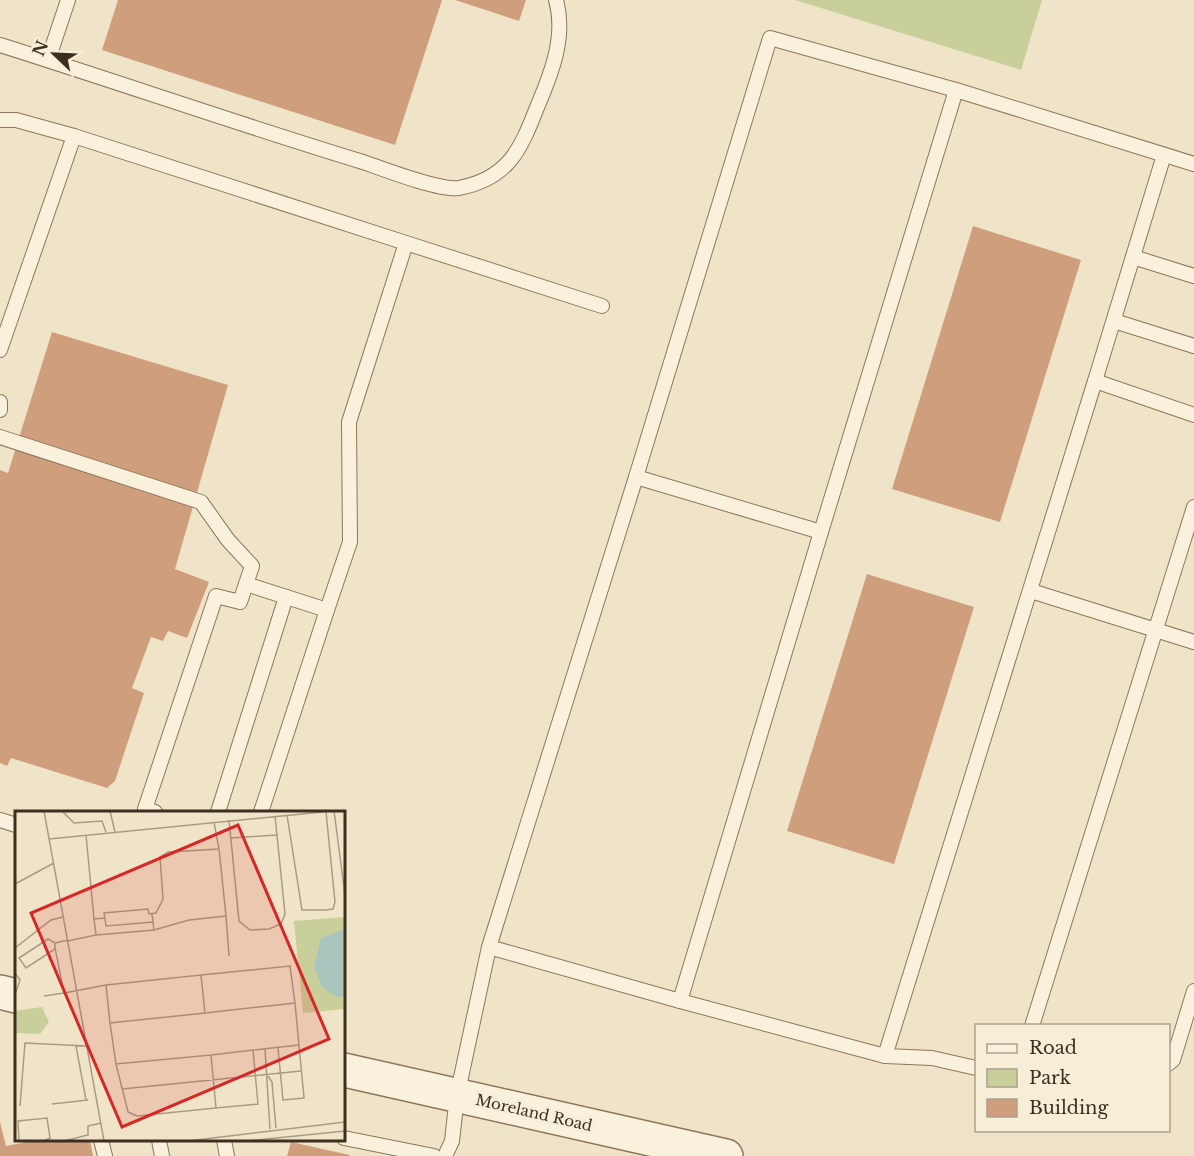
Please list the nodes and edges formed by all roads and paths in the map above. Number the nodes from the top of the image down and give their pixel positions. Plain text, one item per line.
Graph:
1 (68, 0) edge
2 (556, 0) edge
3 (0, 45) edge
4 (48, 60) junction
5 (956, 90) junction
6 (0, 120) edge
7 (74, 136) junction
8 (1164, 155) junction
9 (1194, 164) edge
10 (406, 243) junction
11 (1133, 257) junction
12 (1194, 276) edge
13 (602, 306) dead end
14 (1114, 321) junction
15 (1194, 346) edge
16 (0, 350) edge
17 (1095, 381) junction
18 (0, 402) edge
19 (0, 410) edge
20 (1194, 414) edge
21 (0, 437) edge
22 (636, 477) junction
23 (1194, 507) edge
24 (821, 532) junction
25 (246, 584) junction
26 (1031, 591) junction
27 (286, 597) junction
28 (327, 610) junction
29 (1155, 631) junction
30 (1194, 642) edge
31 (150, 811) edge
32 (219, 811) edge
33 (262, 811) edge
34 (0, 820) edge
35 (15, 825) edge
36 (489, 946) junction
37 (1194, 991) edge
38 (0, 992) edge
39 (15, 996) edge
40 (680, 1001) junction
41 (1033, 1024) edge
42 (885, 1056) junction
43 (1170, 1062) edge
44 (975, 1068) edge
45 (345, 1070) edge
46 (458, 1096) junction
47 (345, 1138) edge
48 (102, 1141) edge
49 (159, 1141) edge
50 (224, 1141) edge
51 (105, 1156) edge
52 (162, 1156) edge
53 (227, 1156) edge
54 (434, 1156) edge
55 (445, 1156) edge
56 (726, 1156) edge

1 - 4 lane
2 - 4 lane
3 - 4 lane
5 - 8 lane
5 - 22 lane
5 - 24 lane
6 - 7 lane
7 - 10 lane
7 - 16 lane
8 - 9 lane
8 - 11 lane
10 - 13 lane
10 - 28 lane
11 - 12 lane
11 - 14 lane
14 - 15 lane
14 - 17 lane
17 - 20 lane
17 - 26 lane
18 - 19 lane
21 - 25 lane
22 - 24 lane
22 - 36 lane
23 - 29 lane
24 - 40 lane
25 - 27 lane
25 - 31 lane
26 - 29 lane
26 - 42 lane
27 - 28 lane
27 - 32 lane
28 - 33 lane
29 - 30 lane
29 - 41 lane
34 - 35 lane
36 - 40 lane
36 - 46 lane
37 - 43 lane
38 - 39 street
40 - 42 lane
42 - 44 lane
45 - 46 street, Moreland Road
46 - 55 lane
46 - 56 street, Moreland Road
47 - 54 lane
48 - 51 lane
49 - 52 lane
50 - 53 lane

